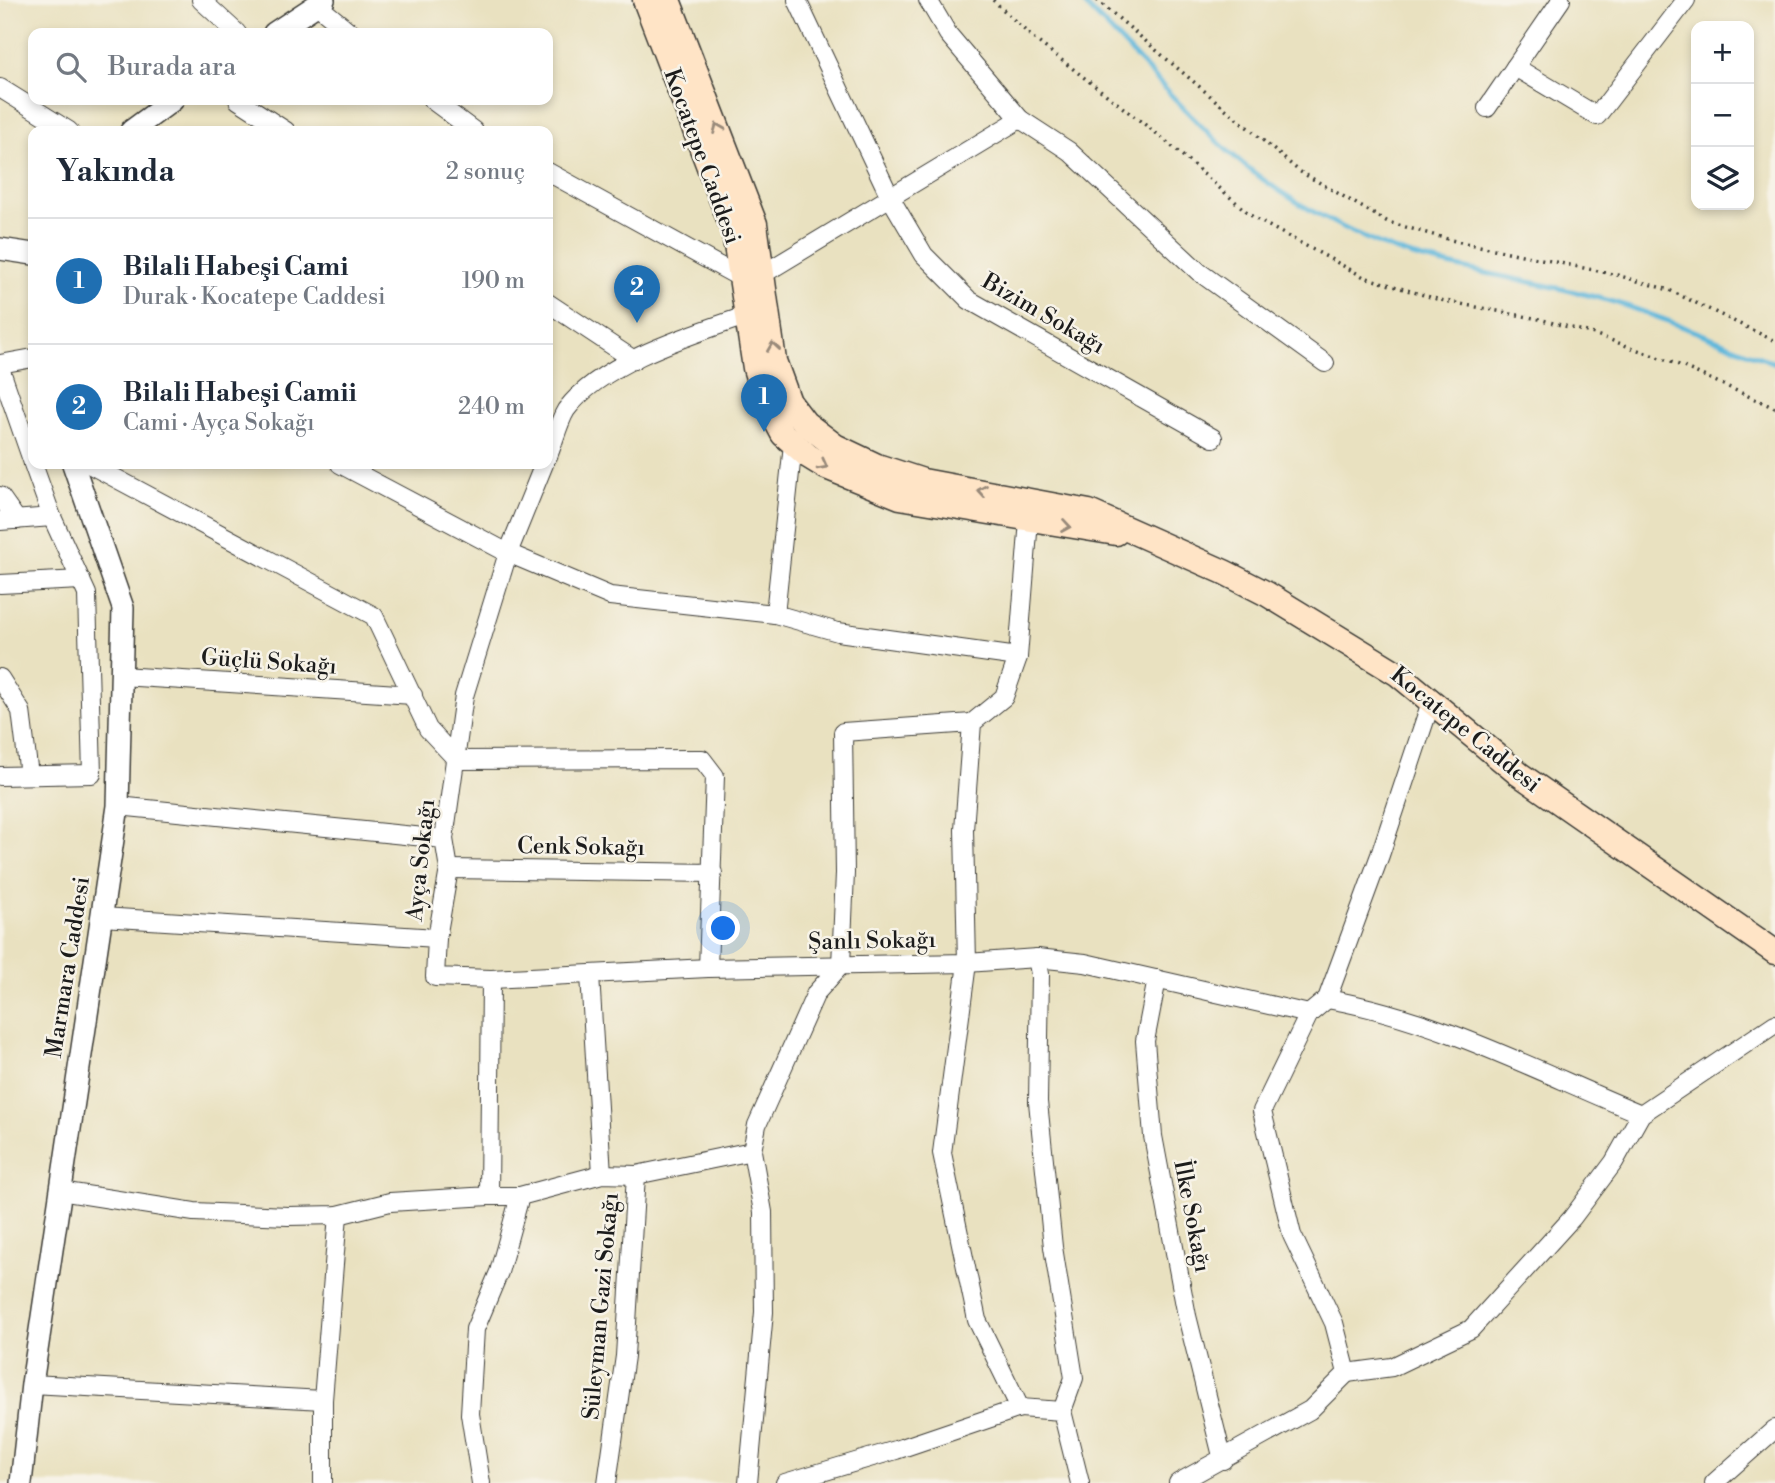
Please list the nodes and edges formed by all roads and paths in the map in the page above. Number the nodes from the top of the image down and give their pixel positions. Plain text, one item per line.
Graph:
1 (201, 0) edge
2 (645, 0) edge
3 (668, 0) edge
4 (797, 0) edge
5 (928, 0) edge
6 (993, 0) edge
7 (1097, 0) edge
8 (1561, 0) edge
9 (1686, 0) edge
10 (320, 3) edge
11 (232, 28) edge
12 (282, 28) edge
13 (346, 28) edge
14 (1515, 67) junction
15 (0, 88) edge
16 (166, 105) edge
17 (246, 105) edge
18 (439, 105) edge
19 (1487, 108) dead end
20 (1020, 119) junction
21 (61, 126) edge
22 (138, 126) edge
23 (278, 126) edge
24 (467, 126) edge
25 (553, 175) edge
26 (891, 199) junction
27 (0, 249) edge
28 (28, 253) edge
29 (753, 276) junction
30 (553, 306) edge
31 (757, 311) junction
32 (1775, 341) edge
33 (28, 359) edge
34 (634, 360) junction
35 (1325, 363) dead end
36 (0, 366) edge
37 (1775, 408) edge
38 (796, 414) junction
39 (1213, 438) dead end
40 (553, 441) edge
41 (793, 444) junction
42 (28, 448) edge
43 (35, 469) edge
44 (75, 469) edge
45 (98, 469) edge
46 (349, 469) edge
47 (541, 469) edge
48 (0, 496) edge
49 (1031, 510) junction
50 (52, 517) junction
51 (8, 520) edge
52 (508, 553) junction
53 (81, 580) junction
54 (0, 584) edge
55 (775, 614) junction
56 (1018, 657) junction
57 (121, 676) junction
58 (0, 678) edge
59 (413, 695) junction
60 (1432, 699) junction
61 (972, 723) junction
62 (457, 760) junction
63 (29, 775) junction
64 (0, 776) edge
65 (118, 806) junction
66 (444, 839) junction
67 (449, 869) junction
68 (713, 873) junction
69 (102, 916) junction
70 (437, 939) junction
71 (1775, 952) edge
72 (1037, 958) junction
73 (967, 964) junction
74 (841, 965) junction
75 (708, 968) junction
76 (590, 975) junction
77 (491, 979) junction
78 (1157, 979) junction
79 (1327, 999) junction
80 (1309, 1014) junction
81 (1775, 1024) edge
82 (1641, 1114) junction
83 (752, 1151) junction
84 (602, 1174) junction
85 (636, 1175) junction
86 (60, 1191) junction
87 (488, 1196) junction
88 (520, 1196) junction
89 (338, 1215) junction
90 (1347, 1373) junction
91 (32, 1384) junction
92 (323, 1400) junction
93 (1020, 1408) junction
94 (1062, 1411) junction
95 (1775, 1429) edge
96 (1223, 1460) junction
97 (21, 1483) edge
98 (323, 1483) edge
99 (481, 1483) edge
100 (607, 1483) edge
101 (748, 1483) edge
102 (785, 1483) edge
103 (1080, 1483) edge
104 (1178, 1483) edge
105 (1714, 1483) edge

1 - 11 street
2 - 29 main road, Kocatepe Caddesi
29 -> 3 main road, Kocatepe Caddesi
4 - 26 street, Bizim Sokağı
5 - 20 street
6 - 37 path
7 - 32 path
8 - 14 street
9 - 14 street
10 - 12 street
10 - 13 street
14 - 19 street
15 - 21 street
16 - 22 street
17 - 23 street
18 - 24 street
20 - 26 street
20 - 35 street
25 - 29 street
26 - 29 street
26 - 39 street, Bizim Sokağı
27 - 28 street
29 - 31 main road, Kocatepe Caddesi
30 - 34 street
31 - 34 street, Ayça Sokağı
38 -> 31 main road, Kocatepe Caddesi
31 - 41 main road, Kocatepe Caddesi
33 - 36 street
34 - 40 street, Ayça Sokağı
36 - 42 street
38 - 41 main road
49 -> 38 main road, Kocatepe Caddesi
41 -> 49 main road, Kocatepe Caddesi
41 - 55 street
43 - 50 street
44 - 57 street, Marmara Caddesi
45 - 59 street
46 - 52 street
47 - 52 street, Ayça Sokağı
48 - 51 street
49 - 56 street
49 - 60 main road, Kocatepe Caddesi
50 - 51 street
50 - 53 street
52 - 55 street
52 - 62 street, Ayça Sokağı
53 - 54 street
53 - 63 street
55 - 56 street
56 - 61 street
57 - 59 street, Güçlü Sokağı
57 - 65 street, Marmara Caddesi
58 - 63 street
59 - 62 street
60 - 71 main road, Kocatepe Caddesi
60 - 79 street
61 - 73 street
61 - 74 street
62 - 66 street, Ayça Sokağı
62 - 68 street
63 - 64 street
65 - 66 street
65 - 69 street, Marmara Caddesi
66 - 67 street, Ayça Sokağı
67 - 68 street, Cenk Sokağı
67 - 70 street, Ayça Sokağı
68 - 75 street
69 - 70 street, Ayça Sokağı
69 - 86 street, Marmara Caddesi
70 - 77 street, Şanlı Sokağı
72 - 73 street, Şanlı Sokağı
72 - 78 street, Şanlı Sokağı
72 - 94 street
73 - 74 street, Şanlı Sokağı
73 - 93 street
74 - 75 street, Şanlı Sokağı
74 - 83 street
75 - 76 street, Şanlı Sokağı
76 - 77 street, Şanlı Sokağı
76 - 84 street
77 - 87 street
78 - 80 street, Şanlı Sokağı
78 - 96 street, İlke Sokağı
79 - 80 street
79 - 82 street
80 - 90 street
81 - 82 street
82 - 90 street
83 - 85 street
83 - 101 street
84 - 85 street
84 - 88 street
85 - 100 street, Süleyman Gazi Sokağı
86 - 89 street
86 - 91 street, Marmara Caddesi
87 - 88 street
87 - 89 street
88 - 99 street
89 - 92 street
90 - 96 street
91 - 92 street
91 - 97 street, Marmara Caddesi
92 - 98 street
93 - 94 street
93 - 102 street
94 - 103 street
95 - 105 street
96 - 104 street

